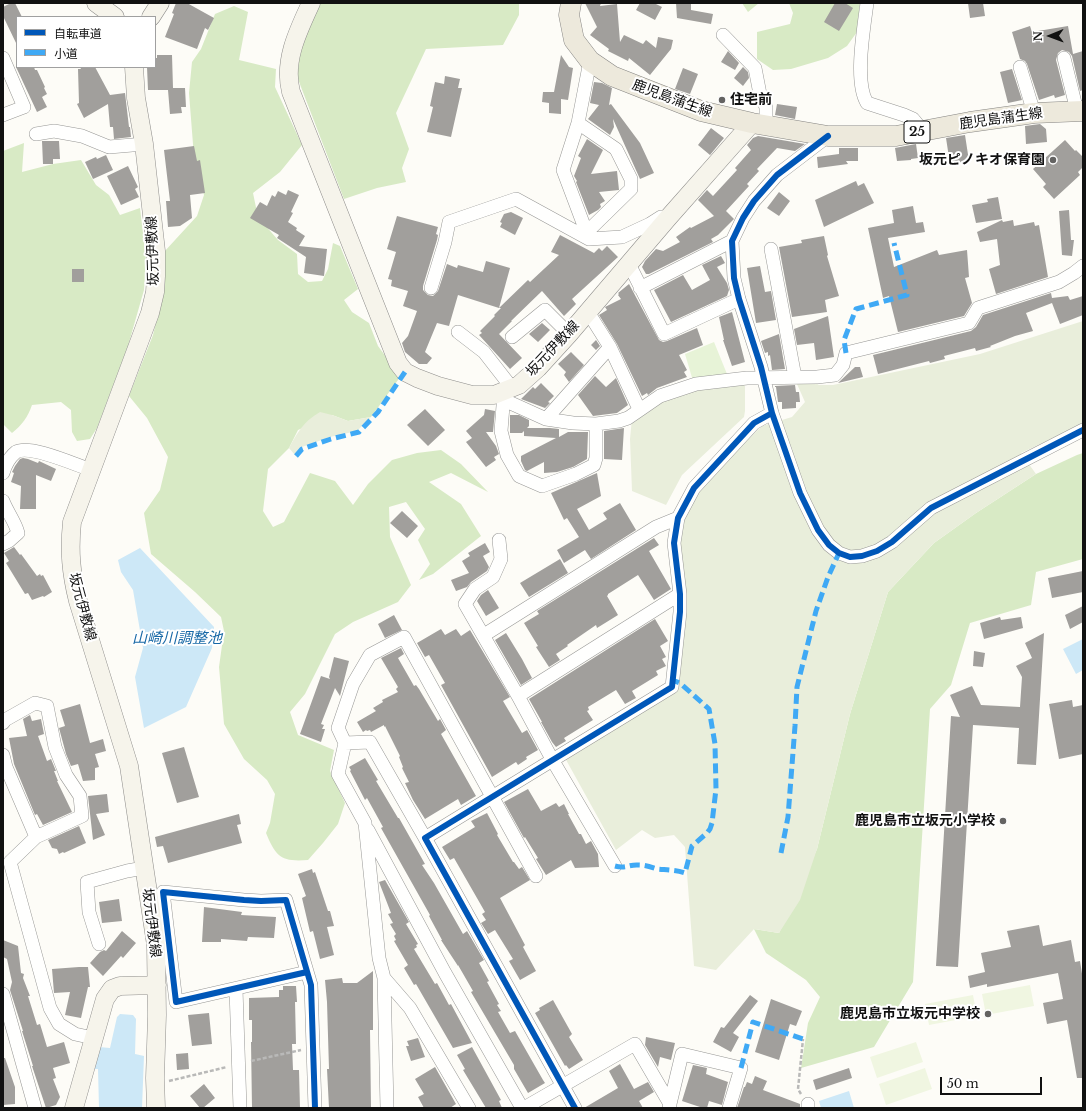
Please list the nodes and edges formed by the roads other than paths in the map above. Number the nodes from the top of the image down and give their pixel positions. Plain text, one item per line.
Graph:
1 (96, 3) edge
2 (160, 3) edge
3 (310, 3) edge
4 (571, 3) edge
5 (867, 3) edge
6 (114, 16) edge
7 (152, 16) edge
8 (723, 35) dead end
9 (3, 58) edge
10 (1064, 58) dead end
11 (590, 61) junction
12 (1020, 67) dead end
13 (134, 68) edge
14 (1080, 111) edge
15 (1034, 113) junction
16 (3, 115) edge
17 (578, 122) junction
18 (759, 124) junction
19 (923, 131) junction
20 (36, 134) dead end
21 (828, 136) junction
22 (144, 144) junction
23 (668, 218) junction
24 (588, 236) junction
25 (732, 241) junction
26 (771, 249) dead end
27 (629, 264) junction
28 (1083, 266) edge
29 (431, 288) dead end
30 (640, 288) junction
31 (738, 299) junction
32 (588, 312) junction
33 (458, 332) dead end
34 (569, 334) junction
35 (512, 337) dead end
36 (610, 347) junction
37 (763, 377) junction
38 (795, 377) junction
39 (506, 393) junction
40 (639, 409) junction
41 (772, 413) junction
42 (546, 419) junction
43 (596, 424) junction
44 (1083, 430) edge
45 (91, 470) junction
46 (3, 473) edge
47 (3, 500) edge
48 (678, 518) junction
49 (499, 540) dead end
50 (3, 544) edge
51 (680, 594) junction
52 (484, 635) junction
53 (518, 696) junction
54 (3, 723) edge
55 (345, 744) junction
56 (3, 755) edge
57 (552, 761) junction
58 (492, 798) junction
59 (365, 823) junction
60 (36, 838) junction
61 (425, 838) junction
62 (6, 864) edge
63 (615, 866) dead end
64 (144, 868) junction
65 (536, 876) dead end
66 (99, 944) dead end
67 (163, 946) junction
68 (307, 972) junction
69 (384, 978) junction
70 (157, 985) junction
71 (236, 989) junction
72 (3, 994) edge
73 (93, 1038) junction
74 (563, 1086) junction
75 (669, 1106) edge
76 (35, 1108) edge
77 (74, 1108) edge
78 (156, 1108) edge
79 (240, 1108) edge
80 (315, 1108) edge
81 (387, 1108) edge
82 (469, 1108) edge
83 (523, 1108) edge
84 (575, 1108) edge
85 (729, 1108) edge

1 - 6 main road
2 - 7 main road
3 - 39 main road, 坂元伊敷線
4 - 11 main road, 鹿児島蒲生線 / 25
5 - 19 street
8 - 18 street
9 - 16 street
10 - 14 street
11 - 17 street
11 - 18 main road, 鹿児島蒲生線 / 25
12 - 15 street
13 - 22 main road, 坂元伊敷線
14 - 15 main road, 鹿児島蒲生線 / 25
15 - 19 main road, 鹿児島蒲生線 / 25
17 - 24 street
17 - 24 street
18 - 21 main road, 鹿児島蒲生線 / 25
18 - 23 main road, 坂元伊敷線
19 - 21 main road, 鹿児島蒲生線 / 25
20 - 22 street
21 - 25 street
22 - 45 main road, 坂元伊敷線
23 - 24 street
23 - 27 main road, 坂元伊敷線
24 - 29 street
25 - 30 street
25 - 31 street
26 - 38 street
27 - 30 street
27 - 32 main road, 坂元伊敷線
28 - 38 street
30 - 31 street
31 - 37 street
32 - 34 main road, 坂元伊敷線
32 - 36 street
33 - 39 street
34 - 35 street
34 - 39 main road, 坂元伊敷線
36 - 40 street
36 - 42 street
37 - 38 street
37 - 40 street
37 - 41 street
39 - 42 street
39 - 43 street
40 - 43 street
41 - 44 street
41 - 48 street
42 - 43 street
45 - 46 street
45 - 64 main road, 坂元伊敷線
47 - 50 street
48 - 51 street
48 - 52 street
49 - 52 street
51 - 53 street
51 - 57 street
52 - 53 street
53 - 57 street
54 - 60 street
55 - 58 street
55 - 59 street
55 - 61 street
56 - 60 street
57 - 58 street
57 - 63 street
58 - 61 street
58 - 65 street
59 - 69 street
59 - 83 street
60 - 62 street
61 - 74 street
62 - 73 street
64 - 66 street
64 - 67 main road, 坂元伊敷線
67 - 68 street
67 - 70 main road, 坂元伊敷線
67 - 71 street
68 - 71 street
68 - 80 street
69 - 81 street
69 - 82 street
70 - 73 main road
70 - 78 main road, 坂元伊敷線
71 - 79 street
72 - 76 street
73 - 77 main road
74 - 75 street
74 - 83 street
74 - 84 street
75 - 85 street

